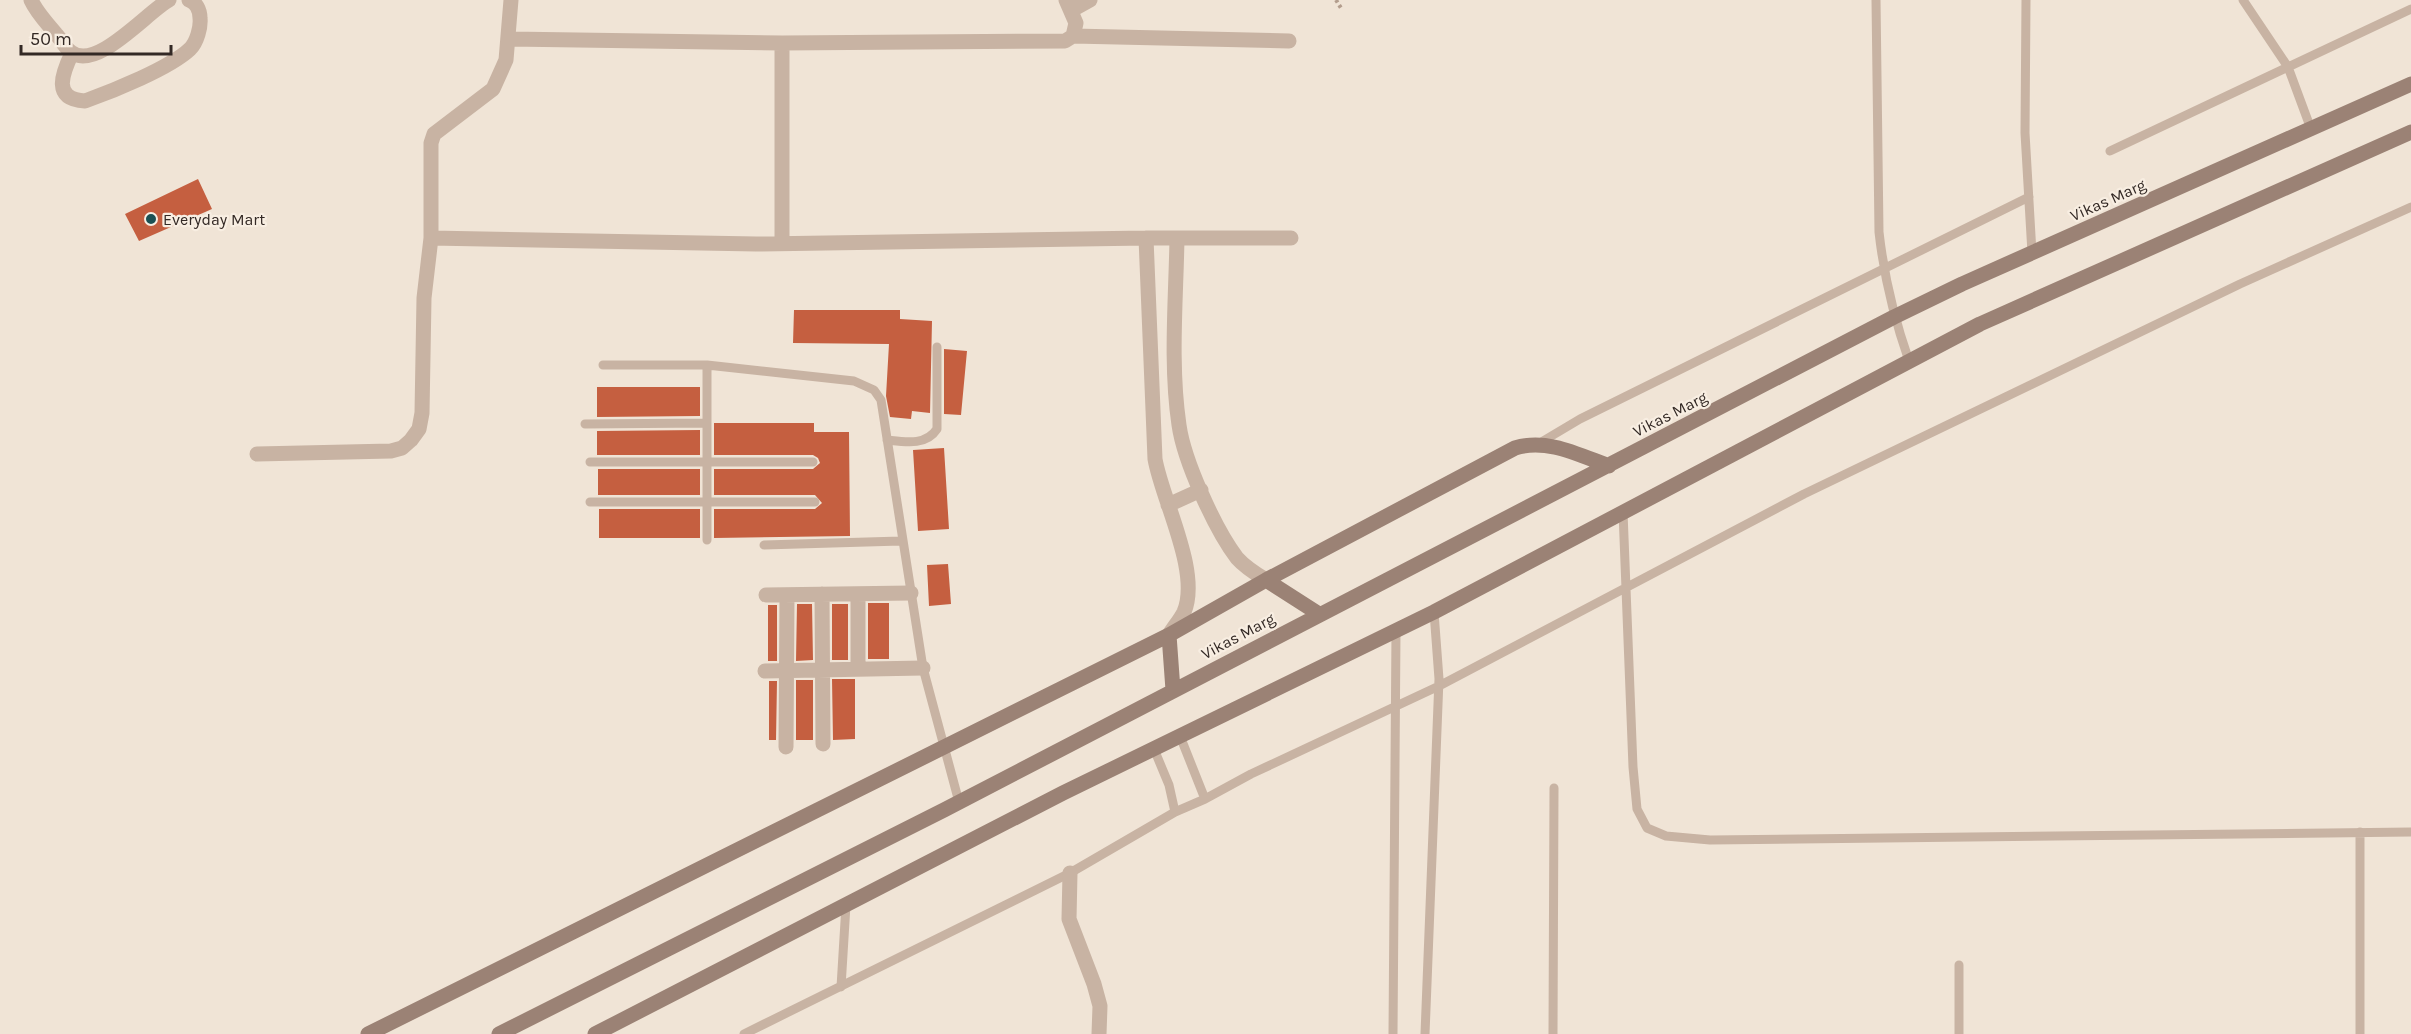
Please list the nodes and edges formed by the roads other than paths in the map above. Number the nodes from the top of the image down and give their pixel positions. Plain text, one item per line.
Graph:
1 (31, 0) edge
2 (169, 0) edge
3 (189, 0) edge
4 (511, 0) edge
5 (1090, 0) edge
6 (1876, 0) edge
7 (2026, 0) edge
8 (2243, 0) edge
9 (1069, 5) edge
10 (2411, 9) edge
11 (1073, 36) junction
12 (510, 39) junction
13 (1289, 41) dead end
14 (782, 43) junction
15 (72, 53) junction
16 (2288, 67) junction
17 (2411, 84) edge
18 (2311, 129) junction
19 (2411, 132) edge
20 (2110, 151) dead end
21 (2029, 197) junction
22 (2411, 207) edge
23 (431, 238) junction
24 (1146, 238) junction
25 (1177, 238) junction
26 (1291, 238) dead end
27 (782, 243) junction
28 (2032, 253) junction
29 (1883, 268) junction
30 (1894, 317) junction
31 (937, 347) dead end
32 (1909, 361) junction
33 (603, 365) dead end
34 (707, 365) junction
35 (707, 423) junction
36 (585, 424) dead end
37 (887, 440) junction
38 (1538, 444) junction
39 (257, 454) dead end
40 (590, 462) dead end
41 (707, 462) junction
42 (813, 462) dead end
43 (1609, 466) junction
44 (1201, 490) junction
45 (590, 502) dead end
46 (707, 502) junction
47 (815, 502) dead end
48 (1168, 505) junction
49 (1623, 512) junction
50 (706, 540) dead end
51 (901, 541) junction
52 (764, 545) dead end
53 (1266, 580) junction
54 (1628, 586) junction
55 (911, 593) junction
56 (822, 594) junction
57 (858, 594) junction
58 (766, 595) dead end
59 (787, 595) junction
60 (1434, 612) junction
61 (1319, 614) junction
62 (1396, 631) junction
63 (1169, 635) junction
64 (923, 668) junction
65 (858, 669) junction
66 (765, 670) dead end
67 (786, 670) junction
68 (822, 670) junction
69 (1439, 686) junction
70 (1173, 690) junction
71 (1395, 706) junction
72 (1180, 736) junction
73 (823, 744) dead end
74 (945, 745) junction
75 (786, 747) dead end
76 (1154, 749) junction
77 (1554, 788) dead end
78 (1206, 799) junction
79 (959, 802) junction
80 (1175, 812) junction
81 (2411, 831) edge
82 (2360, 832) junction
83 (1070, 873) junction
84 (846, 904) junction
85 (1959, 965) dead end
86 (841, 987) junction
87 (518, 1030) edge
88 (368, 1034) edge
89 (499, 1034) edge
90 (595, 1034) edge
91 (744, 1034) edge
92 (1099, 1034) edge
93 (1393, 1034) edge
94 (1425, 1034) edge
95 (1553, 1034) edge
96 (1959, 1034) edge
97 (2360, 1034) edge

1 - 15 street
2 - 15 street
3 - 15 street
4 - 12 street
5 - 9 street
6 - 29 lane
7 - 21 lane
8 - 16 lane
9 - 11 street
10 - 16 lane
11 - 13 street
11 - 14 street
12 - 14 street
12 - 23 street
14 - 27 street
16 - 18 lane
16 - 20 lane
17 - 18 main road, Vikas Marg
18 - 28 main road, Vikas Marg
19 - 32 main road
21 - 28 lane
21 - 29 lane
22 - 54 lane
23 - 27 street
23 - 39 street
24 - 25 street
24 - 27 street
24 - 48 street
25 - 26 street
25 - 44 street
28 - 30 main road, Vikas Marg
29 - 30 lane
29 - 38 lane
30 - 32 lane
30 - 43 main road, Vikas Marg
31 - 37 lane
32 - 49 main road
33 - 34 lane
34 - 35 lane
34 - 37 lane
35 - 36 lane
35 - 41 lane
37 - 51 lane
38 - 43 main road
38 - 53 main road
40 - 41 lane
41 - 42 lane
41 - 46 lane
43 - 61 main road, Vikas Marg
44 - 48 street
44 - 53 street
45 - 46 lane
46 - 47 lane
46 - 50 lane
48 - 63 street
49 - 54 lane
49 - 60 main road
51 - 52 lane
51 - 55 lane
53 - 61 main road
53 - 63 main road
54 - 69 lane
54 - 82 lane
55 - 57 street
55 - 64 lane
56 - 57 street
56 - 59 street
56 - 68 street
57 - 65 street
58 - 59 street
59 - 67 street
60 - 62 main road
60 - 69 lane
61 - 70 main road, Vikas Marg
62 - 71 lane
62 - 72 main road
63 - 70 main road
63 - 74 main road
64 - 65 street
64 - 74 lane
65 - 68 street
66 - 67 street
67 - 68 street
67 - 75 street
68 - 73 street
69 - 71 lane
69 - 94 lane
70 - 79 main road, Vikas Marg
71 - 78 lane
71 - 93 lane
72 - 76 main road
72 - 78 lane
74 - 79 lane
74 - 88 main road
76 - 80 lane
76 - 84 main road
77 - 95 lane
78 - 80 lane
79 - 87 main road, Vikas Marg
80 - 83 lane
81 - 82 lane
82 - 97 lane
83 - 86 lane
83 - 92 street
84 - 86 lane
84 - 90 main road
85 - 96 lane
86 - 91 lane
87 - 89 main road, Vikas Marg

